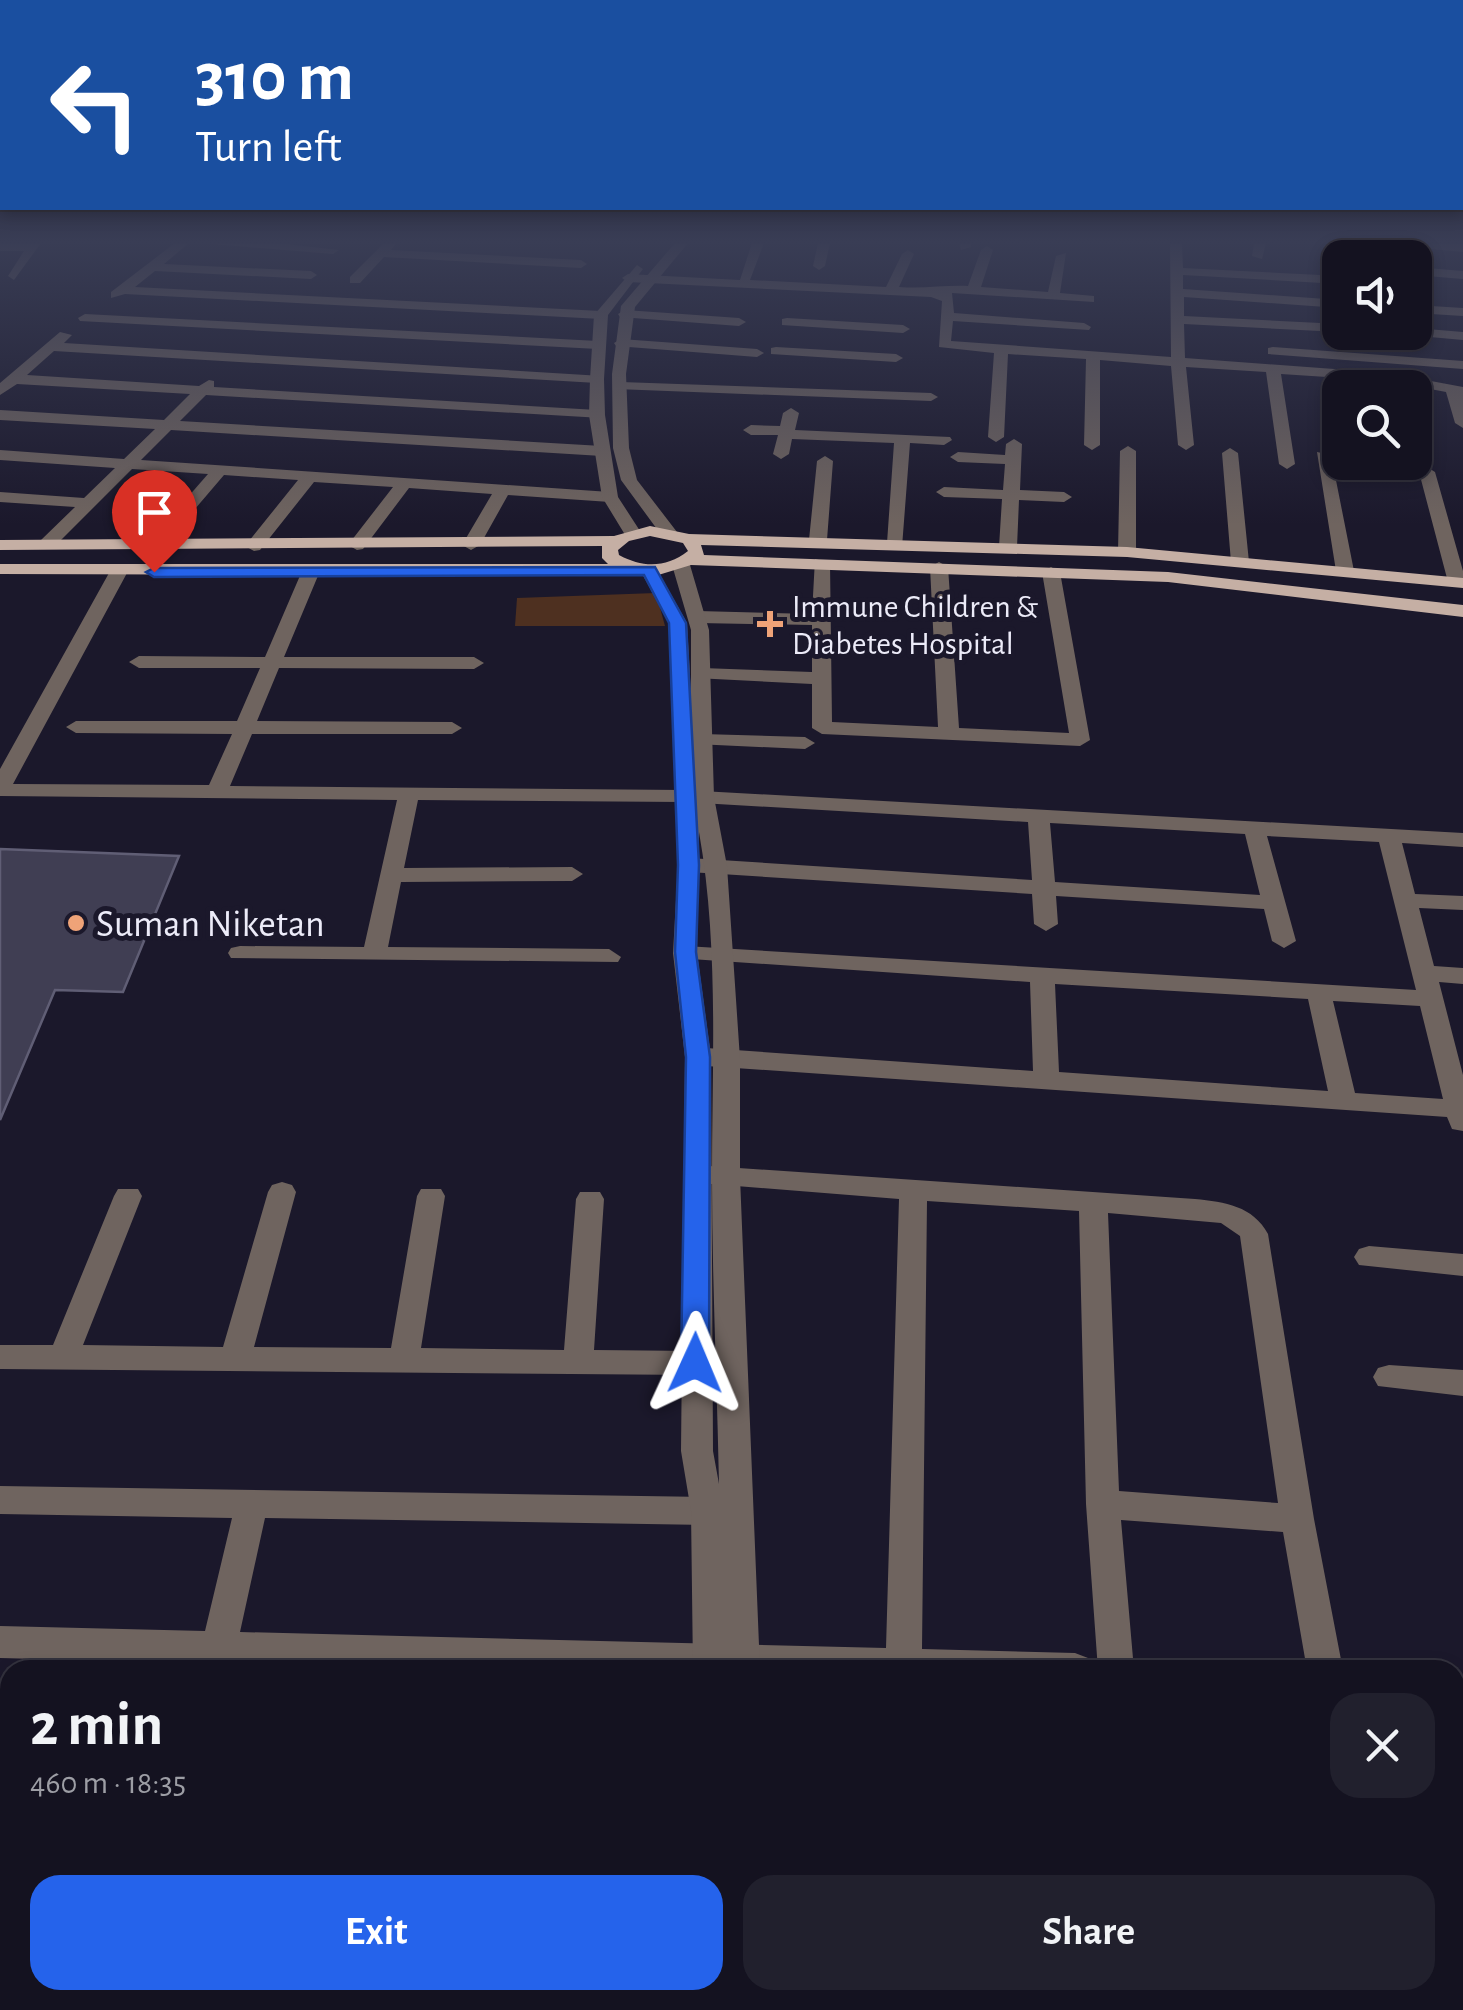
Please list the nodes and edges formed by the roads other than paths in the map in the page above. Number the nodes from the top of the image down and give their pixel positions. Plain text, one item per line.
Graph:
1 (64, 337) edge
2 (257, 337) edge
3 (438, 337) edge
4 (599, 337) edge
5 (622, 337) edge
6 (731, 337) edge
7 (901, 337) edge
8 (945, 337) edge
9 (1178, 337) edge
10 (621, 343) junction
11 (598, 345) junction
12 (52, 347) junction
13 (725, 350) junction
14 (1001, 351) junction
15 (776, 352) dead end
16 (756, 353) dead end
17 (1179, 355) junction
18 (1093, 357) junction
19 (236, 358) junction
20 (1463, 364) edge
21 (1273, 368) junction
22 (1322, 375) edge
23 (14, 379) junction
24 (596, 379) junction
25 (621, 386) junction
26 (1432, 388) edge
27 (0, 391) edge
28 (202, 391) junction
29 (1458, 391) edge
30 (931, 398) dead end
31 (791, 413) dead end
32 (0, 415) edge
33 (596, 415) junction
34 (1463, 422) edge
35 (167, 426) junction
36 (751, 430) dead end
37 (786, 433) junction
38 (996, 437) dead end
39 (902, 438) junction
40 (944, 440) dead end
41 (1092, 445) dead end
42 (1186, 445) dead end
43 (602, 451) junction
44 (1128, 452) dead end
45 (1230, 452) dead end
46 (782, 454) dead end
47 (0, 455) edge
48 (958, 457) dead end
49 (825, 460) dead end
50 (130, 463) junction
51 (1287, 464) dead end
52 (222, 469) junction
53 (311, 475) junction
54 (1327, 480) edge
55 (1430, 480) edge
56 (404, 483) junction
57 (503, 489) junction
58 (944, 492) dead end
59 (1010, 495) junction
60 (0, 497) edge
61 (610, 497) junction
62 (1064, 498) dead end
63 (88, 503) junction
64 (668, 532) junction
65 (633, 534) junction
66 (688, 538) junction
67 (825, 540) junction
68 (615, 542) junction
69 (896, 544) junction
70 (0, 545) edge
71 (46, 545) junction
72 (357, 545) junction
73 (471, 545) junction
74 (154, 546) junction
75 (254, 546) junction
76 (1008, 546) junction
77 (1127, 552) junction
78 (825, 562) junction
79 (1240, 562) junction
80 (685, 563) junction
81 (939, 568) junction
82 (0, 570) edge
83 (643, 570) junction
84 (311, 571) junction
85 (1345, 571) junction
86 (1051, 572) junction
87 (118, 573) junction
88 (1460, 583) edge
89 (1463, 611) edge
90 (698, 616) junction
91 (821, 620) junction
92 (139, 662) dead end
93 (272, 662) junction
94 (474, 663) dead end
95 (702, 674) junction
96 (820, 678) junction
97 (76, 726) dead end
98 (244, 727) junction
99 (452, 728) dead end
100 (949, 734) junction
101 (702, 740) junction
102 (805, 744) dead end
103 (0, 789) edge
104 (217, 792) junction
105 (409, 794) junction
106 (693, 796) junction
107 (1039, 816) junction
108 (1254, 828) junction
109 (1389, 836) junction
110 (1463, 840) edge
111 (702, 866) junction
112 (392, 874) junction
113 (572, 874) dead end
114 (1045, 887) junction
115 (1406, 900) junction
116 (1275, 902) junction
117 (1463, 903) edge
118 (1046, 924) dead end
119 (1284, 941) dead end
120 (686, 952) junction
121 (240, 954) dead end
122 (374, 955) junction
123 (719, 955) junction
124 (609, 957) dead end
125 (1424, 973) junction
126 (1042, 974) junction
127 (1463, 976) edge
128 (1318, 992) junction
129 (1431, 999) junction
130 (1454, 1051) edge
131 (698, 1057) junction
132 (727, 1059) junction
133 (1046, 1082) junction
134 (1344, 1102) junction
135 (1461, 1117) edge
136 (713, 1176) junction
137 (913, 1189) junction
138 (282, 1192) dead end
139 (128, 1196) dead end
140 (431, 1196) dead end
141 (590, 1199) dead end
142 (1093, 1205) junction
143 (1370, 1257) dead end
144 (1463, 1266) edge
145 (0, 1357) edge
146 (63, 1358) junction
147 (235, 1359) junction
148 (404, 1361) junction
149 (578, 1362) junction
150 (695, 1363) junction
151 (1390, 1377) dead end
152 (1463, 1383) edge
153 (0, 1500) edge
154 (252, 1504) junction
155 (1104, 1504) junction
156 (708, 1511) junction
157 (1297, 1519) junction
158 (0, 1642) edge
159 (217, 1658) edge
160 (344, 1660) edge
161 (725, 1660) edge
162 (726, 1660) edge
163 (904, 1660) edge
164 (1115, 1660) edge
165 (1323, 1660) edge

1 - 12 street
2 - 19 street
3 - 11 street
4 - 11 street
5 - 10 street
6 - 13 street
7 - 15 street
8 - 14 street
9 - 17 street
10 - 13 street
10 - 25 street
11 - 24 street
12 - 19 street
12 - 23 street
13 - 16 street
14 - 18 street
14 - 38 street
17 - 18 street
17 - 20 street
17 - 21 street
17 - 42 street
18 - 41 street
19 - 24 street
19 - 28 street
21 - 22 street
21 - 51 street
23 - 27 street
23 - 28 street
24 - 33 street
25 - 30 street
25 - 64 street
26 - 29 street
28 - 33 street
28 - 35 street
29 - 34 street
31 - 37 street
32 - 35 street
33 - 43 street
35 - 43 street
35 - 50 street
36 - 37 street
37 - 39 street
37 - 46 street
39 - 40 street
39 - 69 street
43 - 61 street
44 - 77 street
45 - 79 street
47 - 50 street
48 - 59 street
49 - 67 street
50 - 52 street
50 - 63 street
52 - 53 street
52 - 74 street
53 - 56 street
53 - 75 street
54 - 85 street
55 - 88 street
56 - 57 street
56 - 72 street
57 - 61 street
57 - 73 street
58 - 59 street
59 - 62 street
59 - 76 street
60 - 63 street
61 - 65 street
63 - 71 street
64 - 65 main road
64 - 66 main road
65 - 68 main road
66 - 67 main road
66 - 80 main road
67 - 69 main road
67 - 78 street
68 - 73 main road
68 - 83 main road
69 - 76 main road
70 - 71 main road
71 - 74 main road
72 - 73 main road
72 - 75 main road
74 - 75 main road
76 - 77 main road
77 - 79 main road
78 - 80 main road
78 - 81 main road
78 - 91 street
79 - 85 main road
80 - 83 main road
80 - 90 street
81 - 86 main road
81 - 100 street
82 - 87 main road
83 - 84 main road
83 - 106 street
84 - 87 main road
84 - 93 street
85 - 88 main road
86 - 89 main road
86 - 100 street
87 - 103 street
90 - 91 street
90 - 95 street
91 - 96 street
92 - 93 street
93 - 94 street
93 - 98 street
95 - 96 street
95 - 101 street
96 - 100 street
97 - 98 street
98 - 99 street
98 - 104 street
101 - 102 street
101 - 106 street
103 - 104 street
104 - 105 street
105 - 106 street
105 - 112 street
106 - 107 street
106 - 111 street
107 - 108 street
107 - 114 street
108 - 109 street
108 - 116 street
109 - 110 street
109 - 115 street
111 - 114 street
111 - 120 street
111 - 123 street
112 - 113 street
112 - 122 street
114 - 116 street
114 - 118 street
115 - 117 street
115 - 125 street
116 - 119 street
120 - 123 street
120 - 131 street
121 - 122 street
122 - 124 street
123 - 126 street
123 - 132 street
125 - 127 street
125 - 129 street
126 - 128 street
126 - 133 street
128 - 129 street
128 - 134 street
129 - 130 street
130 - 135 street
131 - 132 street
131 - 136 street
132 - 133 street
132 - 136 street
133 - 134 street
134 - 135 street
136 - 137 street
136 - 150 street
136 - 162 street
137 - 142 street
137 - 163 street
138 - 147 street
139 - 146 street
140 - 148 street
141 - 149 street
142 - 155 street
142 - 157 street
143 - 144 street
145 - 146 street
146 - 147 street
147 - 148 street
148 - 149 street
149 - 150 street
150 - 156 street
151 - 152 street
153 - 154 street
154 - 156 street
154 - 159 street
155 - 157 street
155 - 164 street
156 - 161 street
157 - 165 street
158 - 159 street
159 - 160 street

